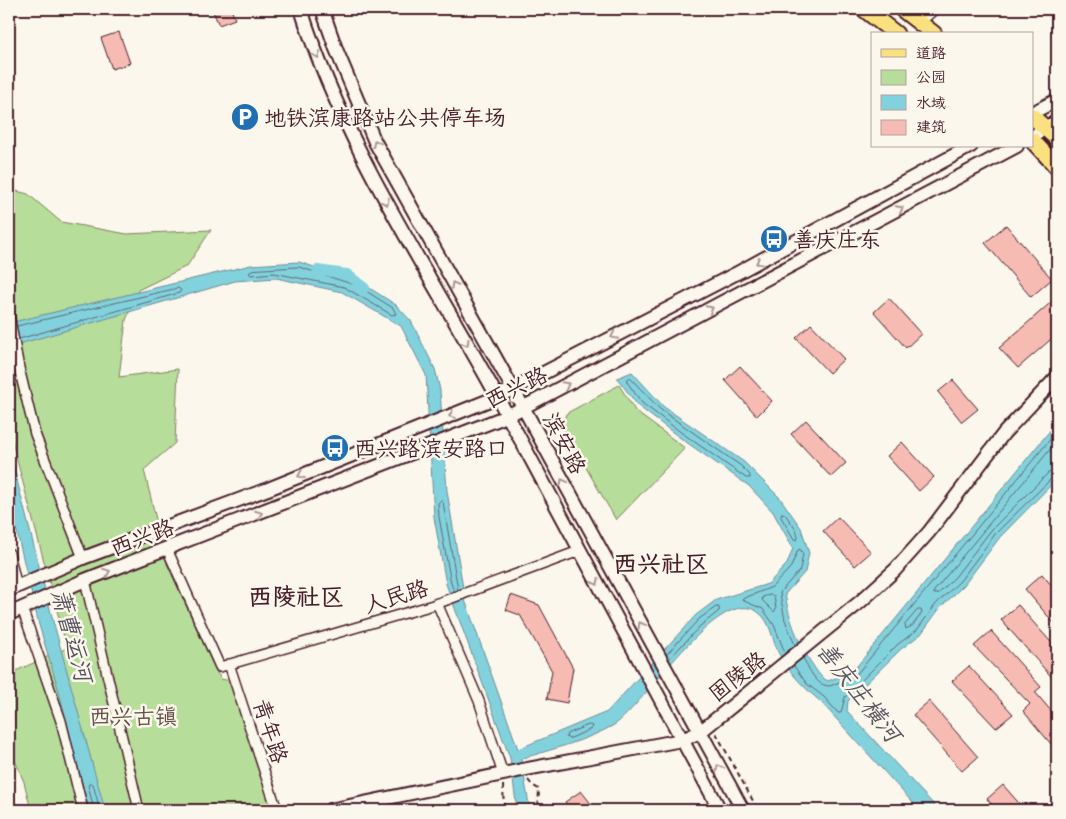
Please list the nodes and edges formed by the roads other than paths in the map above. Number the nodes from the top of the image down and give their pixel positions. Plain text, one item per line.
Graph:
1 (301, 9) edge
2 (322, 9) edge
3 (864, 9) edge
4 (902, 9) edge
5 (935, 9) edge
6 (920, 22) junction
7 (893, 32) edge
8 (932, 32) edge
9 (1057, 100) edge
10 (1034, 113) edge
11 (1034, 115) edge
12 (1051, 124) edge
13 (1034, 137) edge
14 (1057, 139) edge
15 (1034, 141) edge
16 (967, 148) edge
17 (1013, 148) edge
18 (1057, 166) edge
19 (9, 315) edge
20 (1057, 378) edge
21 (512, 389) junction
22 (497, 397) junction
23 (523, 407) junction
24 (507, 416) junction
25 (167, 549) junction
26 (579, 551) junction
27 (9, 553) edge
28 (83, 558) junction
29 (85, 580) junction
30 (16, 587) edge
31 (438, 603) junction
32 (25, 607) junction
33 (9, 614) edge
34 (229, 664) junction
35 (700, 732) junction
36 (682, 740) junction
37 (503, 774) junction
38 (83, 810) edge
39 (139, 810) edge
40 (278, 810) edge
41 (330, 810) edge
42 (720, 810) edge
43 (743, 810) edge

1 -> 22 main road, 滨安路
21 -> 2 main road, 滨安路
3 - 7 main road
4 - 6 main road
5 - 6 street
6 - 8 main road
9 - 10 main road
11 - 12 main road
12 - 13 main road
12 - 14 main road
15 - 18 main road
16 -> 21 main road, 西兴路
23 -> 17 main road, 西兴路
19 - 28 street
20 - 35 main road, 固陵路
21 - 22 main road, 西兴路
21 - 23 main road, 滨安路
22 - 24 main road, 滨安路
22 -> 28 main road, 西兴路
23 - 24 main road, 西兴路
35 -> 23 main road, 滨安路
25 -> 24 main road, 西兴路
24 - 26 main road, 滨安路
29 -> 25 main road, 西兴路
25 - 34 street, 人民路
26 - 31 street, 人民路
26 -> 36 main road, 滨安路
27 - 30 street
28 - 30 main road, 西兴路
29 - 32 main road, 西兴路
29 - 39 street
31 - 34 street, 人民路
31 - 37 street
32 - 33 main road, 西兴路
32 - 38 street
34 - 40 street, 青年路
35 - 36 main road, 固陵路
43 -> 35 main road, 滨安路
36 - 37 main road, 固陵路
36 - 42 main road, 滨安路
37 - 41 main road, 固陵路

